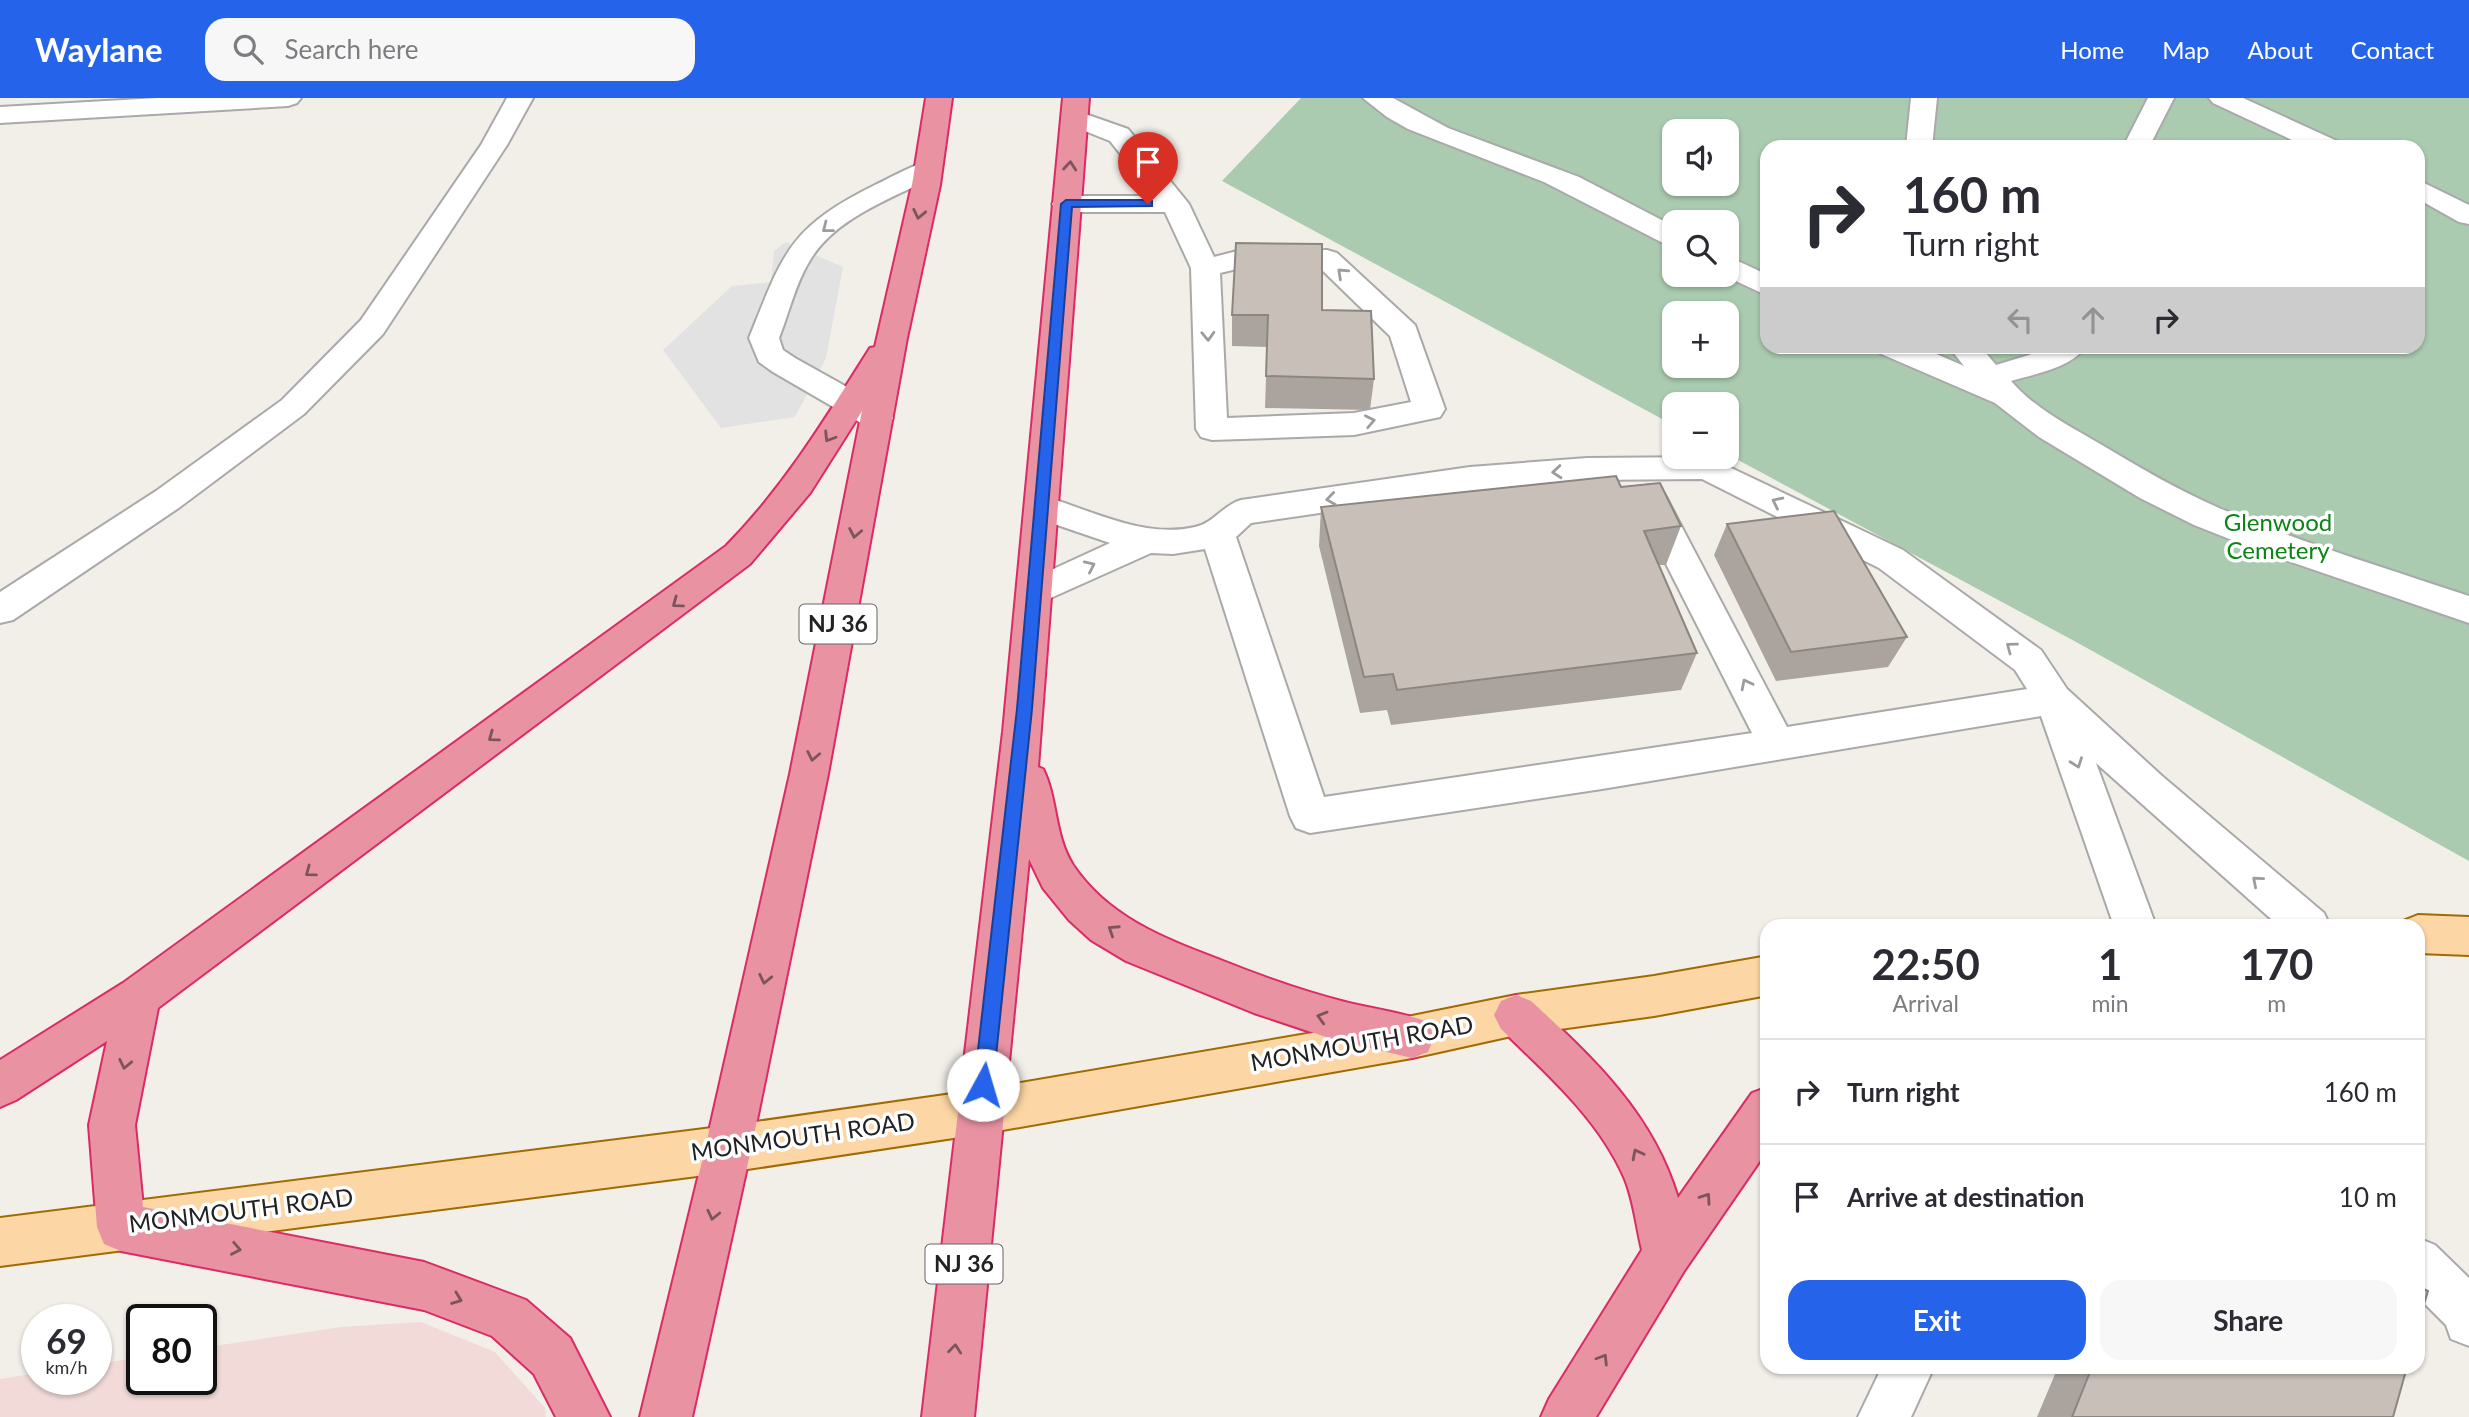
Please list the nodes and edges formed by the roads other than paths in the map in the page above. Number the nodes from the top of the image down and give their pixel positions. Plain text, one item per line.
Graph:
1 (288, 98) edge
2 (520, 98) edge
3 (1376, 98) edge
4 (1924, 98) edge
5 (2161, 98) edge
6 (2222, 98) edge
7 (936, 100) edge
8 (1075, 108) edge
9 (0, 115) edge
10 (1920, 140) edge
11 (2140, 140) edge
12 (2313, 140) edge
13 (929, 169) junction
14 (2425, 192) edge
15 (1066, 204) junction
16 (1175, 204) junction
17 (2469, 216) edge
18 (1662, 231) edge
19 (1205, 268) junction
20 (1739, 271) edge
21 (1760, 283) edge
22 (1911, 354) edge
23 (1970, 354) edge
24 (2056, 354) edge
25 (1999, 388) junction
26 (864, 411) junction
27 (1634, 469) junction
28 (1043, 508) junction
29 (1229, 522) junction
30 (1145, 541) junction
31 (1035, 592) junction
32 (0, 610) edge
33 (2469, 610) edge
34 (2054, 699) junction
35 (1022, 732) junction
36 (1777, 744) junction
37 (2133, 919) edge
38 (2301, 919) edge
39 (2425, 934) edge
40 (2469, 936) edge
41 (1760, 976) edge
42 (138, 997) junction
43 (1516, 1015) junction
44 (1412, 1037) junction
45 (0, 1085) edge
46 (980, 1112) junction
47 (1760, 1120) edge
48 (728, 1149) junction
49 (121, 1227) junction
50 (0, 1242) edge
51 (1667, 1254) junction
52 (2425, 1269) edge
53 (2469, 1321) edge
54 (1906, 1374) edge
55 (584, 1417) edge
56 (666, 1417) edge
57 (947, 1417) edge
58 (1567, 1417) edge
59 (1884, 1417) edge

1 - 9 lane
2 - 32 lane
3 - 18 lane
4 - 10 lane
5 - 11 lane
6 - 12 lane
7 - 13 highway
15 -> 8 highway, NJ 36
8 - 16 lane
13 -> 26 highway
13 -> 26 lane
14 - 17 lane
15 - 16 lane
15 - 28 highway, NJ 36
16 - 19 lane
19 -> 19 lane
20 - 21 lane
22 - 25 lane
23 - 25 lane
24 - 25 lane
25 - 33 lane
26 -> 42 highway
26 -> 48 highway, NJ 36
27 -> 29 lane
34 -> 27 lane
36 -> 27 lane
28 - 30 lane
28 - 31 highway, NJ 36
29 - 30 lane
29 - 36 lane
31 -> 30 lane
31 - 35 highway, NJ 36
34 - 36 lane
34 -> 37 lane
38 -> 34 lane
44 -> 35 highway
35 - 46 highway, NJ 36
39 - 40 main road
41 - 43 main road, MONMOUTH ROAD
42 - 45 highway
42 -> 49 highway
43 - 44 main road, MONMOUTH ROAD
51 -> 43 highway
44 - 46 main road, MONMOUTH ROAD
46 - 48 main road, MONMOUTH ROAD
57 -> 46 highway, NJ 36
51 -> 47 highway
48 - 49 main road, MONMOUTH ROAD
48 -> 56 highway, NJ 36
49 - 50 main road, MONMOUTH ROAD
49 -> 55 highway
58 -> 51 highway
52 - 53 lane
54 - 59 lane

